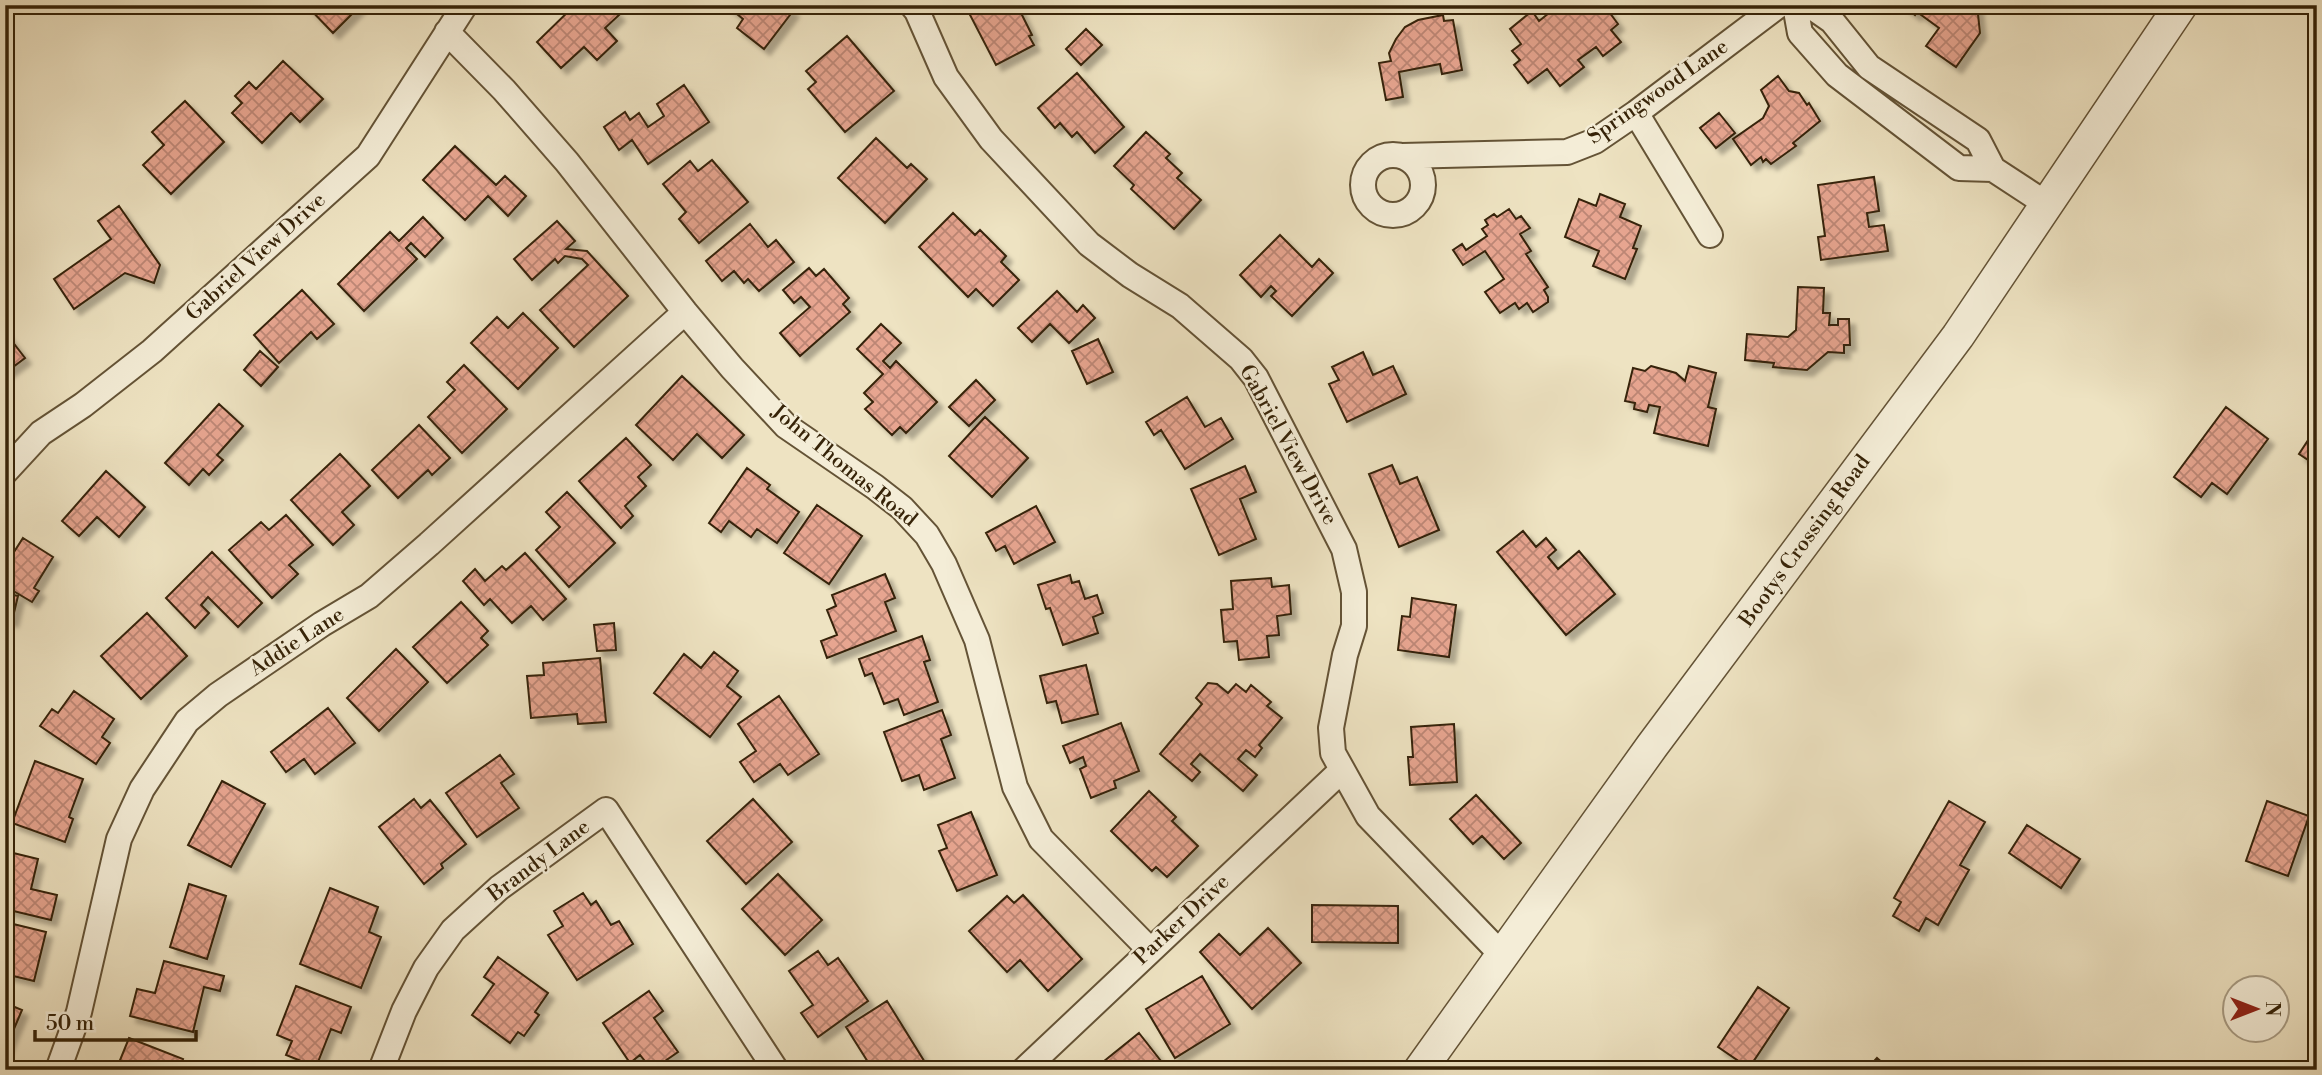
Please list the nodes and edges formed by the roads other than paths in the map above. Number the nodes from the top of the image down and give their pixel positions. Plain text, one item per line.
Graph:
1 (466, 5) edge
2 (912, 5) edge
3 (1779, 5) edge
4 (1795, 5) edge
5 (1809, 5) edge
6 (2181, 5) edge
7 (447, 32) junction
8 (1636, 113) junction
9 (1402, 156) dead end
10 (1993, 169) junction
11 (2048, 205) junction
12 (1710, 234) dead end
13 (685, 312) junction
14 (5, 472) edge
15 (1341, 771) junction
16 (1150, 950) junction
17 (1501, 954) junction
18 (58, 1070) edge
19 (381, 1070) edge
20 (776, 1070) edge
21 (1024, 1070) edge
22 (1420, 1070) edge

1 - 7 street, Gabriel View Drive
2 - 15 street, Gabriel View Drive
3 - 8 street, Springwood Lane
4 - 10 street
5 - 10 street
6 - 11 street, Bootys Crossing Road
7 - 13 street, John Thomas Road
7 - 14 street, Gabriel View Drive
8 - 9 street, Springwood Lane
8 - 12 street
10 - 11 street
11 - 17 street, Bootys Crossing Road
13 - 16 street, John Thomas Road
13 - 18 street, Addie Lane
15 - 16 street, Parker Drive
15 - 17 street, Gabriel View Drive
16 - 21 street, Parker Drive
17 - 22 street, Bootys Crossing Road
19 - 20 street, Brandy Lane

